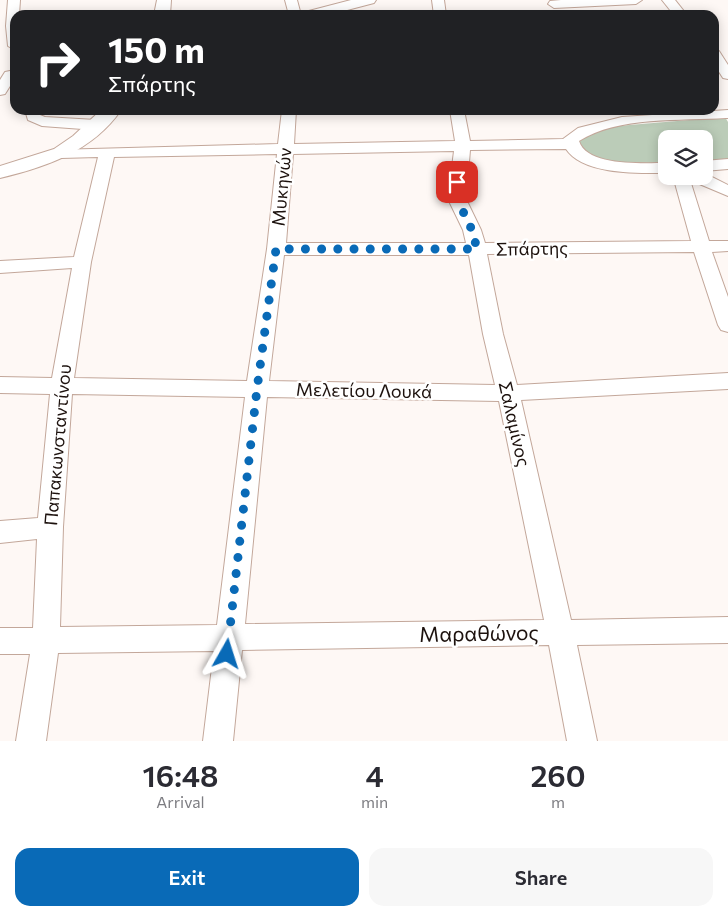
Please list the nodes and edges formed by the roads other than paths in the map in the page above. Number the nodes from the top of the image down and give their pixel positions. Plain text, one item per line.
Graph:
1 (369, 0) edge
2 (636, 0) edge
3 (668, 0) edge
4 (555, 6) edge
5 (330, 10) edge
6 (677, 10) edge
7 (719, 61) edge
8 (728, 75) edge
9 (33, 115) edge
10 (107, 115) edge
11 (289, 115) edge
12 (458, 115) edge
13 (649, 115) edge
14 (610, 116) edge
15 (96, 126) junction
16 (571, 144) junction
17 (463, 145) junction
18 (286, 148) junction
19 (107, 152) junction
20 (62, 153) junction
21 (728, 164) edge
22 (713, 165) edge
23 (658, 167) edge
24 (0, 172) edge
25 (713, 184) edge
26 (684, 185) edge
27 (728, 191) edge
28 (701, 246) junction
29 (728, 246) edge
30 (276, 249) junction
31 (477, 249) junction
32 (82, 262) junction
33 (0, 267) edge
34 (728, 325) edge
35 (728, 382) edge
36 (62, 384) junction
37 (0, 385) edge
38 (257, 389) junction
39 (508, 394) junction
40 (50, 527) junction
41 (0, 532) edge
42 (728, 630) edge
43 (560, 632) junction
44 (229, 637) junction
45 (46, 638) junction
46 (0, 641) edge
47 (31, 741) edge
48 (218, 741) edge
49 (582, 741) edge

1 - 5 street
2 - 4 street
3 - 6 street
7 - 8 street
9 - 15 street
10 - 15 street
11 - 18 street, Μυκηνών
12 - 17 street, Σαλαμίνος
13 - 14 street
14 - 16 street
15 - 20 street
16 - 17 street
16 - 23 street
17 - 18 street
17 - 31 street, Σαλαμίνος
18 - 19 street
18 - 30 street, Μυκηνών
19 - 20 street
19 - 32 street, Παπακωνσταντίνου
20 - 24 street
21 - 22 street
25 - 27 street
26 - 28 street
28 - 29 street, Σπάρτης
28 - 31 street, Σπάρτης
28 - 34 street
30 - 31 street, Σπάρτης
30 - 38 street, Μυκηνών
31 - 39 street, Σαλαμίνος
32 - 33 street
32 - 36 street, Παπακωνσταντίνου
35 - 39 street, Μελετίου Λουκά
36 - 37 street, Μελετίου Λουκά
36 - 38 street, Μελετίου Λουκά
36 - 40 street, Παπακωνσταντίνου
38 - 39 street, Μελετίου Λουκά
38 - 44 street, Μυκηνών
39 - 43 street, Σαλαμίνος
40 - 41 street
40 - 45 street, Παπακωνσταντίνου
42 - 43 street, Μαραθώνος
43 - 44 street, Μαραθώνος
43 - 49 street, Σαλαμίνος
44 - 45 street, Μαραθώνος
44 - 48 street, Μυκηνών
45 - 46 street, Μαραθώνος
45 - 47 street, Παπακωνσταντίνου

